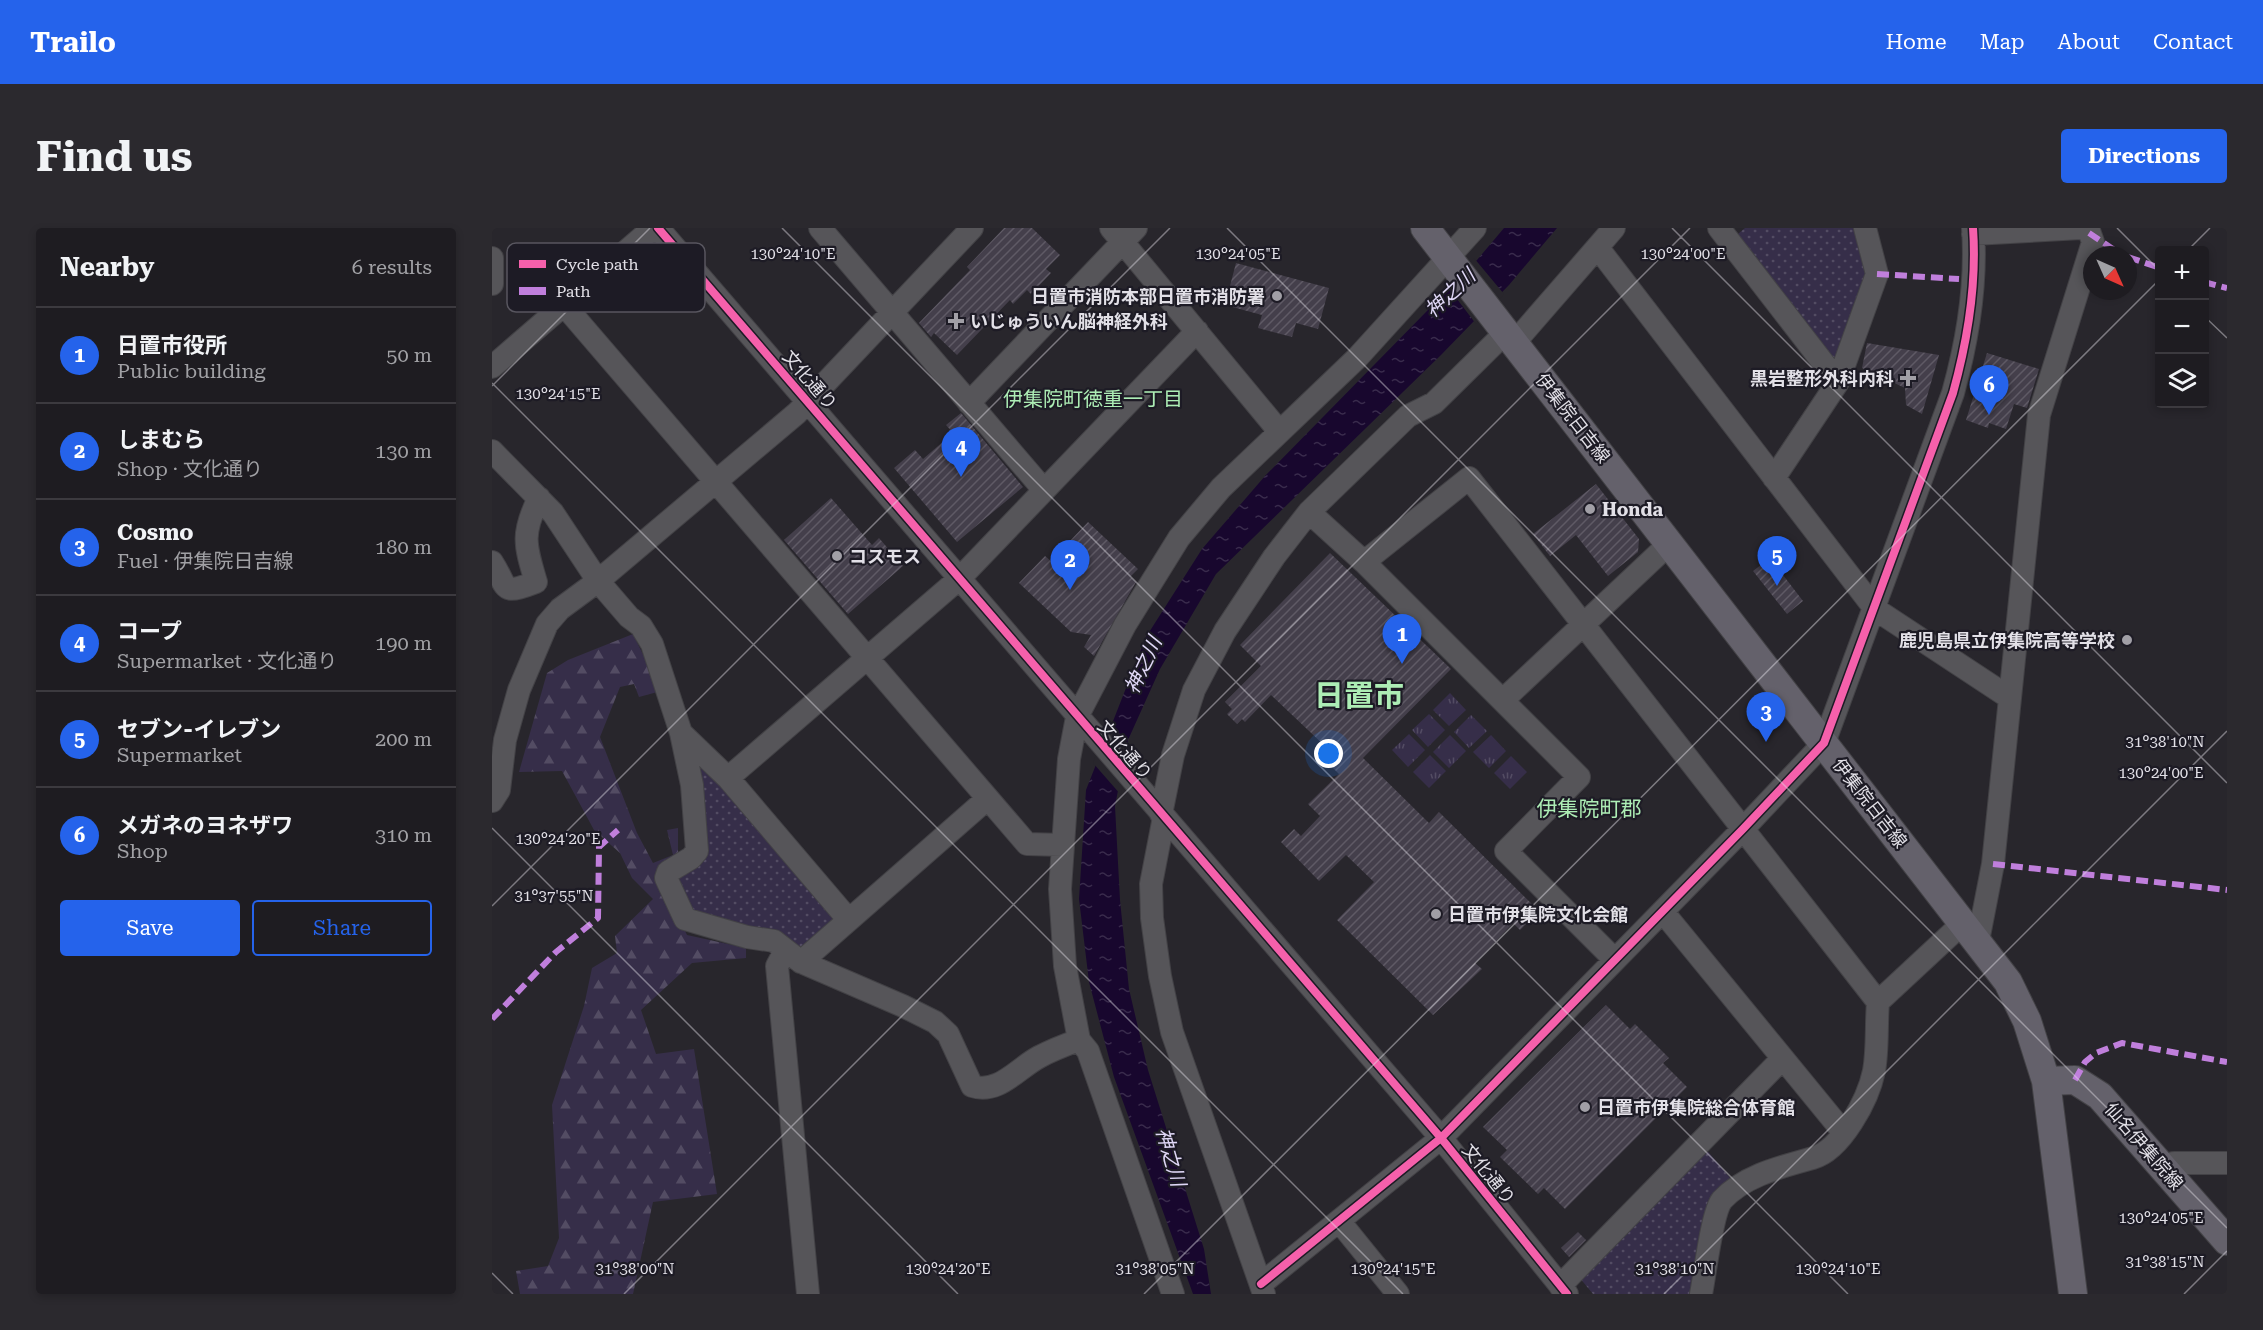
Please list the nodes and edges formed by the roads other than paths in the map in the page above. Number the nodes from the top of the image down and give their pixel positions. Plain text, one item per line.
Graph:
1 (653, 228) edge
2 (658, 228) edge
3 (820, 228) edge
4 (972, 228) edge
5 (1425, 228) edge
6 (1475, 228) edge
7 (1614, 228) edge
8 (1865, 228) edge
9 (2081, 228) edge
10 (2088, 228) edge
11 (1728, 231) edge
12 (1973, 231) edge
13 (1123, 233) edge
14 (636, 243) edge
15 (671, 243) edge
16 (1598, 248) junction
17 (492, 258) edge
18 (1452, 262) junction
19 (705, 282) edge
20 (492, 284) edge
21 (556, 312) edge
22 (570, 312) edge
23 (890, 313) junction
24 (1197, 331) junction
25 (1507, 333) junction
26 (492, 367) edge
27 (1838, 382) junction
28 (808, 401) junction
29 (969, 403) junction
30 (1279, 431) junction
31 (492, 451) edge
32 (1774, 478) junction
33 (716, 482) junction
34 (1043, 489) junction
35 (539, 498) junction
36 (1308, 512) junction
37 (1670, 543) junction
38 (1364, 561) junction
39 (492, 562) edge
40 (960, 578) junction
41 (598, 581) junction
42 (1875, 609) junction
43 (1583, 622) junction
44 (868, 659) junction
45 (2010, 698) junction
46 (1503, 700) junction
47 (1077, 717) junction
48 (681, 733) junction
49 (1824, 743) junction
50 (728, 778) junction
51 (987, 800) junction
52 (492, 801) edge
53 (1158, 811) junction
54 (1743, 830) junction
55 (1063, 845) junction
56 (1663, 912) junction
57 (848, 919) junction
58 (1970, 932) junction
59 (793, 957) junction
60 (1615, 960) junction
61 (1878, 1002) junction
62 (1078, 1040) junction
63 (1782, 1059) junction
64 (2046, 1080) junction
65 (1844, 1133) junction
66 (1441, 1138) junction
67 (2227, 1163) edge
68 (2162, 1166) junction
69 (1339, 1221) junction
70 (2227, 1241) edge
71 (1263, 1289) edge
72 (1563, 1290) edge
73 (808, 1294) edge
74 (1173, 1294) edge
75 (1398, 1294) edge
76 (1701, 1294) edge
77 (2073, 1294) edge

1 - 14 street
2 - 15 street, 文化通り
3 - 23 street
4 - 23 street
5 - 18 main road, 伊集院日吉線
6 - 18 street
7 - 16 street
8 - 27 street
9 - 12 street
10 - 45 street
11 - 27 street
12 - 42 street
13 - 24 street
13 - 29 street
16 - 25 street
16 - 32 street
17 - 20 street
18 - 25 main road, 伊集院日吉線
18 - 30 street
19 - 28 street, 文化通り
21 - 26 street
22 - 33 street
23 - 28 street
23 - 29 street
24 - 30 street
24 - 34 street
25 - 36 street
25 - 37 main road, 伊集院日吉線
27 - 32 street
28 - 33 street
28 - 40 street, 文化通り
29 - 34 street
30 - 47 street
31 - 35 street
32 - 42 street
33 - 41 street
33 - 44 street
34 - 40 street
35 - 39 street
35 - 41 street
36 - 38 street
36 - 53 street
37 - 43 street
37 - 49 main road, 伊集院日吉線
38 - 43 street
38 - 46 street
40 - 44 street
40 - 47 street, 文化通り
41 - 48 street
41 - 52 street
42 - 45 street
42 - 49 street
43 - 46 street
43 - 54 street
44 - 50 street
44 - 51 street
45 - 58 street
46 - 60 street
47 - 53 street, 文化通り
47 - 55 street
48 - 50 street
48 - 59 street
49 - 54 street
49 - 58 main road, 伊集院日吉線
50 - 57 street
51 - 55 street
51 - 57 street
53 - 66 street, 文化通り
53 - 71 street
54 - 56 street
54 - 61 street
55 - 62 street
56 - 60 street
56 - 63 street
57 - 59 street
58 - 61 street
58 - 64 main road, 伊集院日吉線
59 - 62 street
59 - 73 street
60 - 66 street
61 - 65 street
62 - 74 street
63 - 65 street
63 - 72 street
64 - 68 main road, 仙名伊集院線
64 - 77 main road, 伊集院日吉線
65 - 76 street
66 - 69 street
66 - 72 street, 文化通り
67 - 68 street
68 - 70 main road, 仙名伊集院線
69 - 71 street
69 - 75 street

